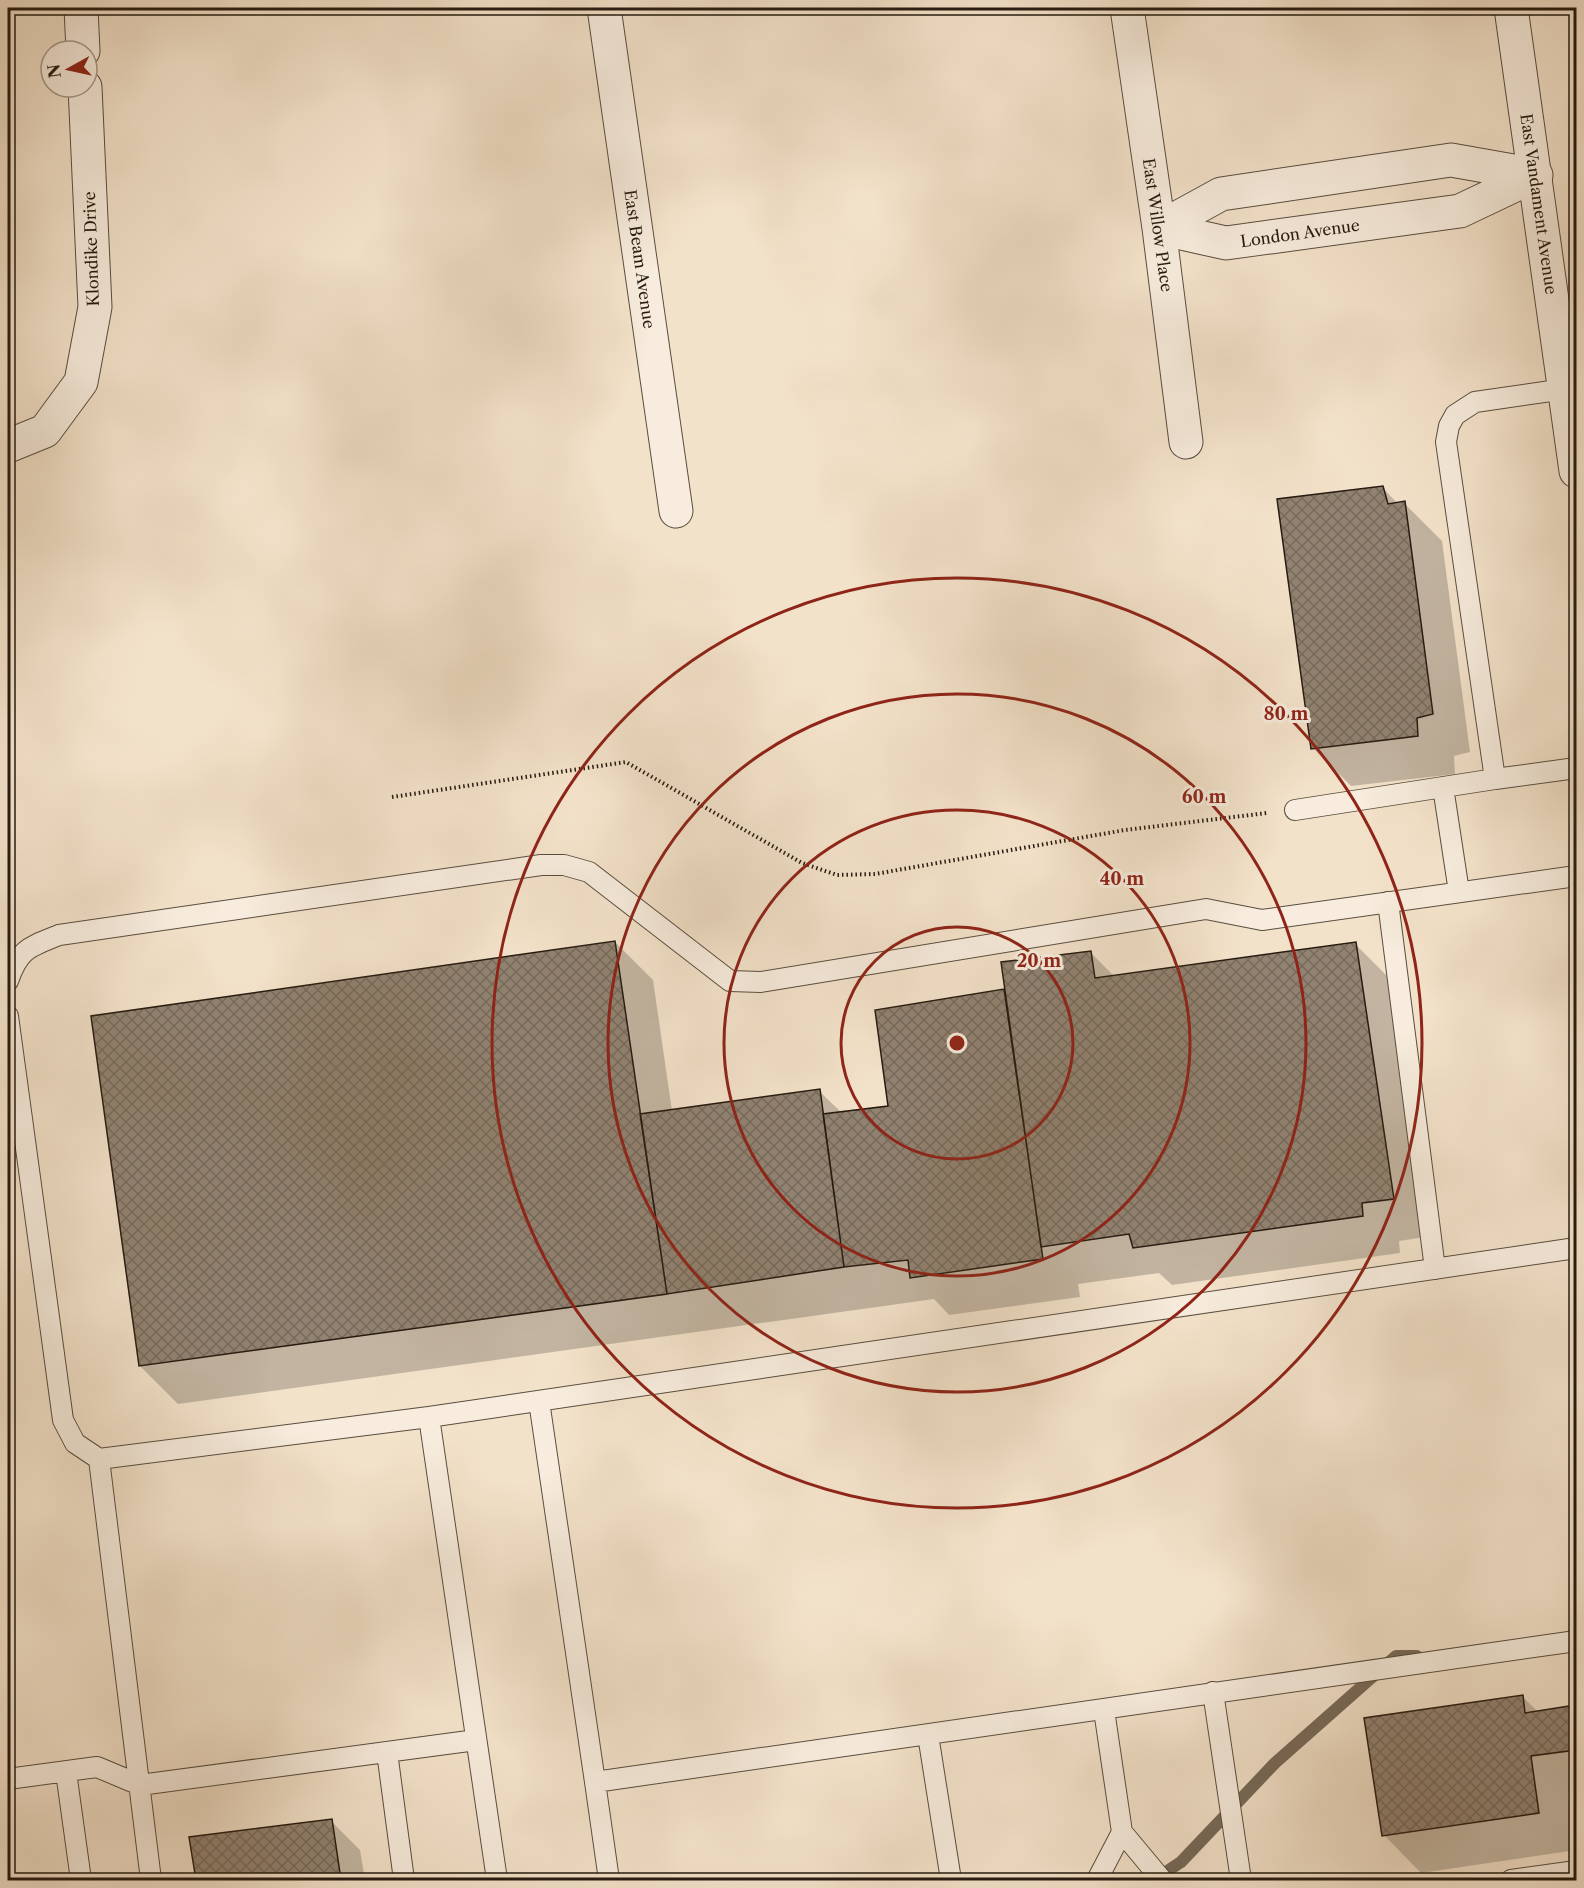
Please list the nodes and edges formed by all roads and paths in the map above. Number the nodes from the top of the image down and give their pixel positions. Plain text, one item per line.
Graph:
1 (81, 8) edge
2 (604, 8) edge
3 (1127, 8) edge
4 (1511, 8) edge
5 (82, 39) edge
6 (86, 99) edge
7 (1536, 175) junction
8 (1159, 228) junction
9 (1565, 389) junction
10 (1186, 442) dead end
11 (8, 446) edge
12 (1576, 471) edge
13 (676, 511) dead end
14 (1576, 768) edge
15 (1495, 779) junction
16 (1443, 787) junction
17 (392, 796) dead end
18 (1295, 810) joint
19 (1576, 876) edge
20 (1459, 892) junction
21 (1388, 902) junction
22 (8, 981) edge
23 (8, 1016) edge
24 (1576, 1248) edge
25 (1435, 1269) junction
26 (539, 1401) junction
27 (429, 1417) junction
28 (99, 1460) junction
29 (1576, 1641) edge
30 (1213, 1692) junction
31 (1104, 1710) junction
32 (928, 1735) junction
33 (476, 1740) junction
34 (387, 1752) junction
35 (66, 1772) junction
36 (8, 1779) edge
37 (595, 1782) junction
38 (140, 1785) junction
39 (1122, 1832) junction
40 (1576, 1871) edge
41 (81, 1881) edge
42 (151, 1881) edge
43 (404, 1881) edge
44 (497, 1881) edge
45 (609, 1881) edge
46 (951, 1881) edge
47 (1096, 1881) edge
48 (1162, 1881) edge
49 (1241, 1881) edge
50 (1511, 1881) edge

1 - 5 street
2 - 13 street, East Beam Avenue
3 - 8 street, East Willow Place
4 - 7 street, East Vandament Avenue
6 - 11 street, Klondike Drive
7 - 8 street, London Avenue
7 - 8 street
7 - 9 street, East Vandament Avenue
8 - 10 street, East Willow Place
9 - 12 street, East Vandament Avenue
9 - 15 lane
14 - 15 lane
15 - 16 lane
16 - 18 lane
16 - 20 lane
17 - 18 path
19 - 20 lane
20 - 21 lane
21 - 22 lane
21 - 25 lane
23 - 28 lane
24 - 25 lane
25 - 26 lane
26 - 27 lane
26 - 37 lane
27 - 28 lane
27 - 33 lane
28 - 38 lane
29 - 30 lane
30 - 31 lane
30 - 49 lane
31 - 32 lane
31 - 39 lane
32 - 37 lane
32 - 46 lane
33 - 34 lane
33 - 44 lane
34 - 38 lane
34 - 43 lane
35 - 36 lane
35 - 38 lane
35 - 41 lane
37 - 45 lane
38 - 42 lane
39 - 47 lane
39 - 48 lane
40 - 50 lane

